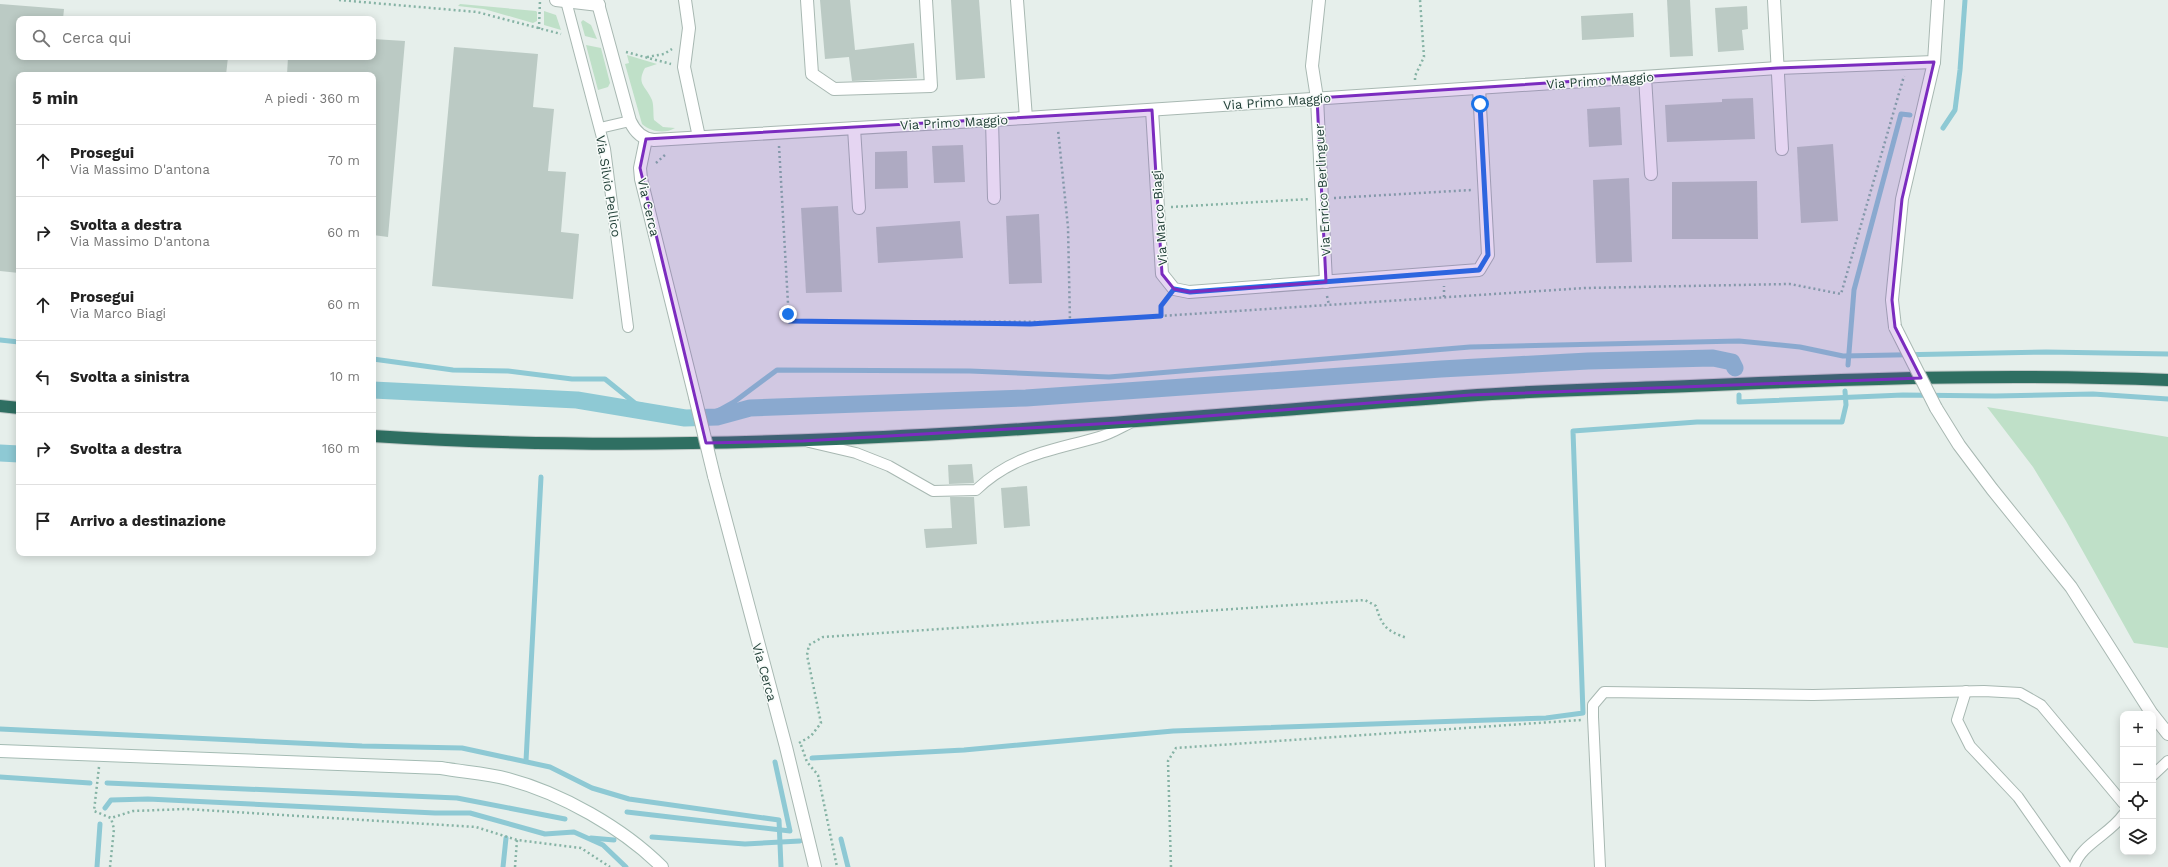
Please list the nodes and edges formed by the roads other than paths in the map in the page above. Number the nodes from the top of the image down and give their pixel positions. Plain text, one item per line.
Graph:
1 (561, 0) edge
2 (685, 0) edge
3 (807, 0) edge
4 (926, 0) edge
5 (1017, 0) edge
6 (1319, 0) edge
7 (1774, 0) edge
8 (1938, 0) edge
9 (598, 2) edge
10 (1934, 62) junction
11 (1778, 68) junction
12 (1645, 77) junction
13 (1479, 88) junction
14 (1317, 98) junction
15 (1152, 110) junction
16 (1026, 118) junction
17 (992, 120) junction
18 (630, 121) junction
19 (600, 128) junction
20 (854, 128) junction
21 (699, 137) junction
22 (646, 139) junction
23 (1782, 149) dead end
24 (1651, 174) dead end
25 (994, 198) dead end
26 (859, 208) dead end
27 (1326, 282) junction
28 (628, 327) dead end
29 (2168, 380) edge
30 (0, 406) edge
31 (16, 408) edge
32 (1132, 422) junction
33 (376, 436) edge
34 (803, 441) junction
35 (1966, 691) junction
36 (2151, 711) edge
37 (2156, 718) edge
38 (2168, 734) edge
39 (0, 751) edge
40 (2168, 761) edge
41 (2156, 772) edge
42 (2120, 799) edge
43 (2120, 819) edge
44 (662, 867) edge
45 (815, 867) edge
46 (1600, 867) edge
47 (2067, 867) edge
48 (2074, 867) edge

1 - 9 street
1 - 19 lane, Via Silvio Pellico
2 - 21 street
3 - 4 street
5 - 16 street
6 - 14 street, Via Enrico Berlinguer
7 - 11 street
8 - 10 street
9 - 18 street
10 - 11 street, Via Primo Maggio
10 - 36 street, bridge
11 - 12 street, Via Primo Maggio
11 - 23 street
12 - 13 street, Via Primo Maggio
12 - 24 street
13 - 14 street, Via Primo Maggio
13 - 27 street
14 - 15 street, Via Primo Maggio
14 - 27 street, Via Enrico Berlinguer
15 - 16 street, Via Primo Maggio
15 - 27 street, Via Marco Biagi
16 - 17 street, Via Primo Maggio
17 - 20 street, Via Primo Maggio
17 - 25 street
18 - 19 lane
18 - 22 street
19 - 28 lane, Via Silvio Pellico
20 - 21 street, Via Primo Maggio
20 - 26 street
21 - 22 street, Via Primo Maggio
22 - 45 street, Via Cerca, bridge
29 - 32 highway
30 - 31 highway
32 - 34 highway
32 - 34 lane
33 - 34 highway
35 - 42 lane
35 - 46 lane
35 - 47 lane
37 - 38 street
39 - 44 street
40 - 41 lane
43 - 48 lane

